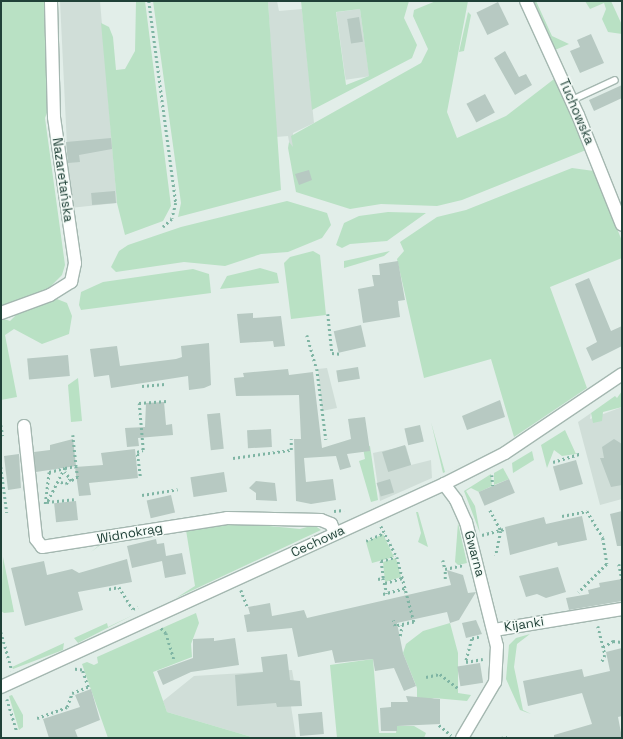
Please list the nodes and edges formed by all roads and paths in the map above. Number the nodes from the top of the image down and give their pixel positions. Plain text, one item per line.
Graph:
1 (51, 1) edge
2 (149, 1) edge
3 (526, 1) edge
4 (615, 80) dead end
5 (572, 100) junction
6 (622, 225) edge
7 (163, 227) dead end
8 (1, 313) edge
9 (328, 314) dead end
10 (307, 335) dead end
11 (342, 354) dead end
12 (622, 374) edge
13 (165, 384) dead end
14 (142, 386) dead end
15 (167, 401) dead end
16 (1, 425) edge
17 (24, 426) dead end
18 (73, 435) dead end
19 (3, 436) dead end
20 (326, 439) dead end
21 (291, 440) dead end
22 (580, 454) dead end
23 (233, 458) dead end
24 (553, 462) dead end
25 (76, 466) junction
26 (1, 467) edge
27 (65, 468) junction
28 (65, 472) junction
29 (492, 474) dead end
30 (140, 476) dead end
31 (68, 479) junction
32 (50, 482) junction
33 (60, 482) junction
34 (444, 484) junction
35 (492, 486) dead end
36 (178, 489) dead end
37 (142, 495) dead end
38 (74, 499) dead end
39 (48, 502) junction
40 (45, 505) junction
41 (40, 508) dead end
42 (490, 510) dead end
43 (7, 513) dead end
44 (562, 516) dead end
45 (382, 528) dead end
46 (505, 530) dead end
47 (501, 531) junction
48 (384, 533) junction
49 (336, 534) junction
50 (478, 536) dead end
51 (366, 541) dead end
52 (496, 554) dead end
53 (395, 557) junction
54 (442, 560) dead end
55 (468, 564) dead end
56 (619, 564) dead end
57 (445, 569) junction
58 (383, 578) junction
59 (402, 578) junction
60 (378, 579) dead end
61 (445, 580) dead end
62 (622, 580) edge
63 (385, 583) junction
64 (405, 588) junction
65 (109, 589) dead end
66 (241, 592) dead end
67 (579, 592) dead end
68 (387, 593) junction
69 (382, 594) dead end
70 (247, 606) dead end
71 (138, 607) dead end
72 (622, 609) edge
73 (393, 620) dead end
74 (598, 623) dead end
75 (402, 625) junction
76 (160, 628) dead end
77 (494, 630) junction
78 (1, 632) edge
79 (400, 636) dead end
80 (479, 637) dead end
81 (622, 642) edge
82 (603, 647) junction
83 (485, 658) dead end
84 (174, 660) dead end
85 (602, 662) dead end
86 (10, 667) dead end
87 (72, 669) dead end
88 (426, 677) dead end
89 (459, 689) dead end
90 (4, 692) edge
91 (38, 718) dead end
92 (439, 725) dead end
93 (17, 731) dead end
94 (457, 737) edge
95 (506, 737) dead end
96 (501, 738) edge

1 - 8 street, Nazaretańska
2 - 7 path
3 - 5 street, Tuchowska
4 - 5 lane
5 - 6 street, Tuchowska
9 - 11 path
10 - 20 path
12 - 34 street, Cechowa
13 - 14 path
15 - 30 path
16 - 19 path
17 - 49 street, Widnokrąg
18 - 25 path
21 - 23 path
22 - 24 path
25 - 27 path
25 - 31 path
26 - 43 path
27 - 28 path
27 - 32 path
28 - 31 path
28 - 33 path
29 - 35 path
31 - 33 path
32 - 33 path
32 - 40 path
33 - 39 path
34 - 49 street, Cechowa
34 - 77 street, Gwarna
36 - 37 path
38 - 39 path
39 - 40 path
40 - 41 path
42 - 47 path
44 - 67 path
45 - 48 path
46 - 47 path
47 - 50 path
47 - 52 path
48 - 51 path
48 - 53 path
49 - 90 street, Cechowa
53 - 58 path
53 - 59 path
54 - 57 path
55 - 57 path
56 - 62 path
57 - 61 path
58 - 60 path
58 - 63 path
59 - 63 path
59 - 64 path
63 - 68 path
64 - 68 path
64 - 75 path
65 - 71 path
66 - 70 path
68 - 69 path
72 - 77 street, Kijanki
73 - 75 path
74 - 82 path
75 - 79 path
76 - 84 path
77 - 94 street, Kijanki
78 - 86 path
80 - 83 path
81 - 82 path
82 - 85 path
87 - 91 path
88 - 89 path
90 - 93 path
92 - 94 path
95 - 96 path

